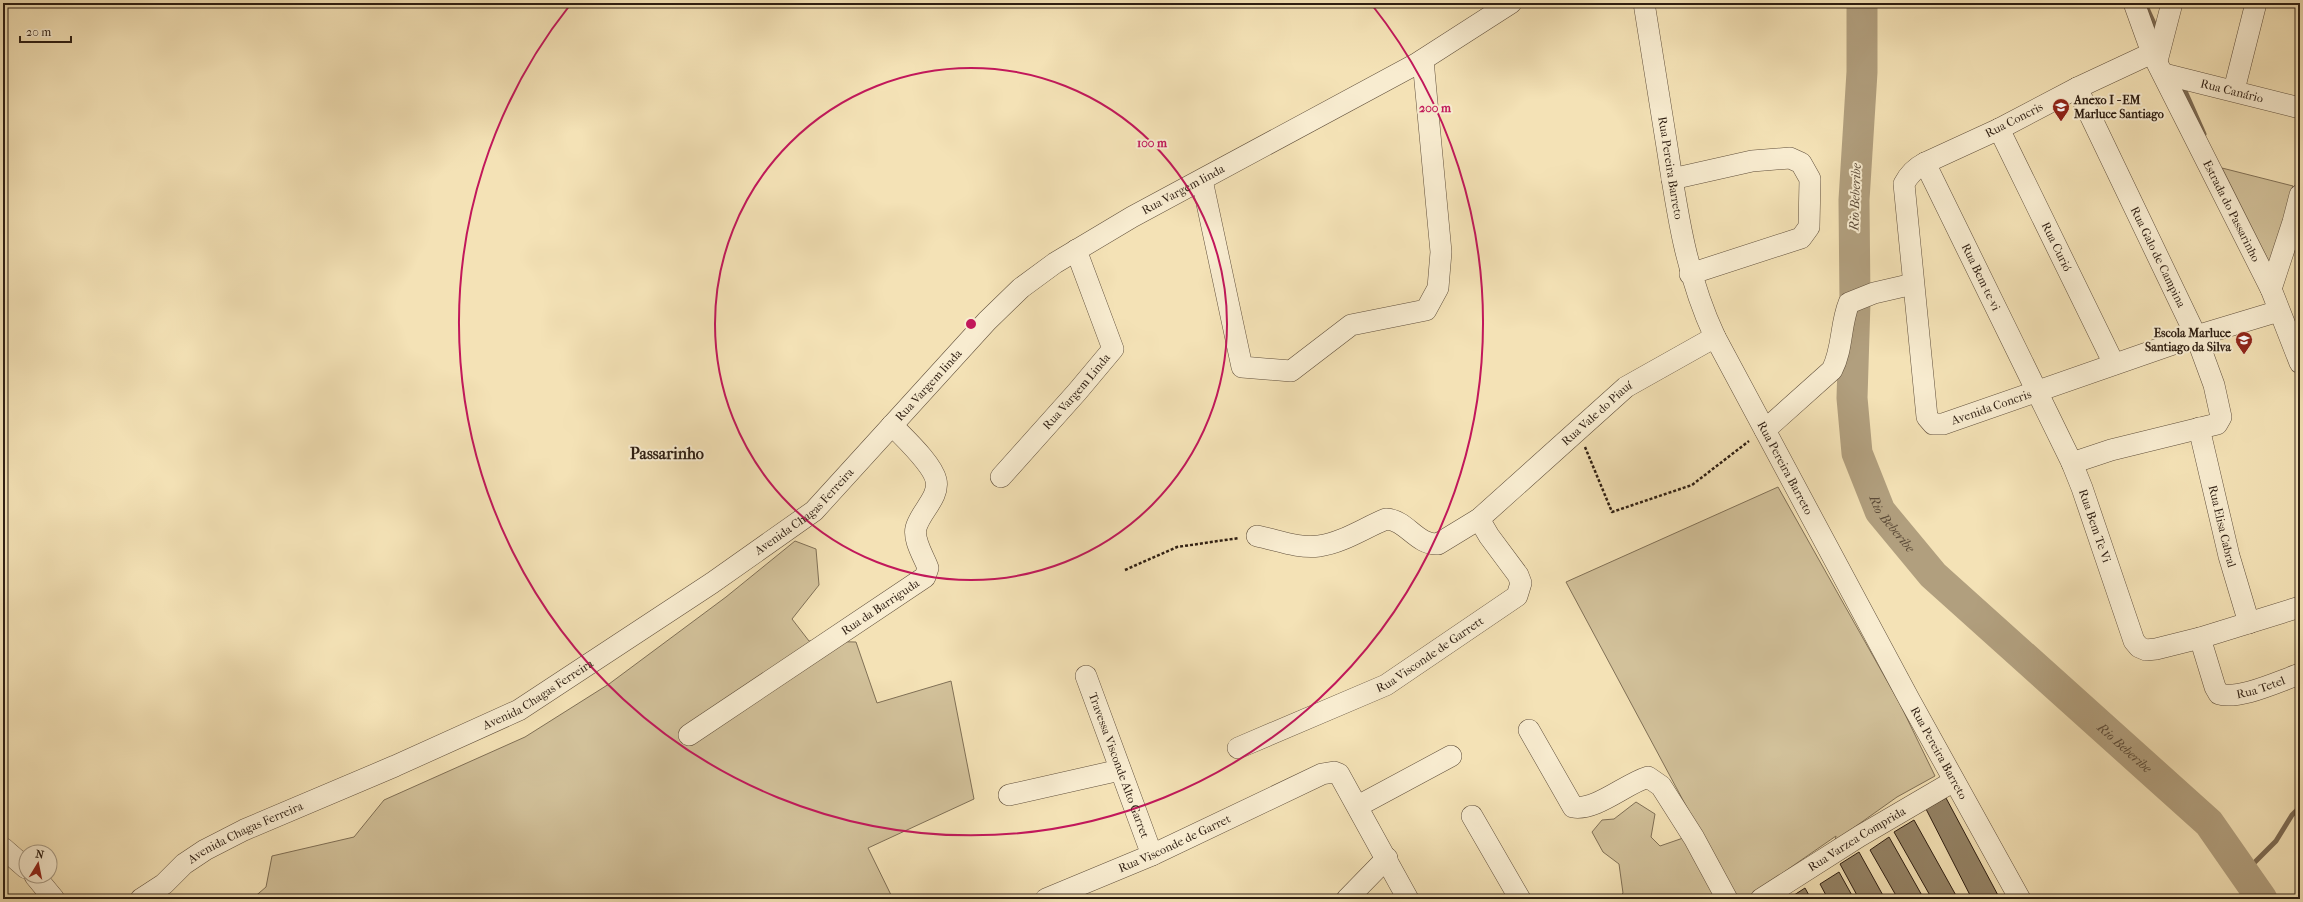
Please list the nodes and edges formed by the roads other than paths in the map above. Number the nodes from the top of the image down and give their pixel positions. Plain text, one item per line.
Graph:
1 (1511, 3) edge
2 (1644, 3) edge
3 (2134, 3) edge
4 (2172, 3) edge
5 (2256, 3) edge
6 (1423, 60) junction
7 (2158, 62) junction
8 (2077, 88) junction
9 (2234, 90) junction
10 (2300, 108) edge
11 (1999, 128) junction
12 (1925, 163) junction
13 (1672, 179) junction
14 (1202, 180) junction
15 (1904, 184) joint
16 (2300, 195) edge
17 (1076, 250) junction
18 (1690, 274) junction
19 (1913, 284) junction
20 (2271, 290) junction
21 (2279, 311) junction
22 (2196, 336) junction
23 (1715, 337) junction
24 (2300, 363) edge
25 (2114, 364) junction
26 (2036, 391) junction
27 (892, 425) junction
28 (2199, 428) junction
29 (1765, 430) junction
30 (2072, 463) junction
31 (1001, 477) dead end
32 (1486, 513) junction
33 (1257, 536) road end
34 (2300, 607) edge
35 (2249, 623) junction
36 (2200, 638) junction
37 (2300, 674) edge
38 (1086, 676) dead end
39 (1529, 730) dead end
40 (690, 735) dead end
41 (1238, 748) dead end
42 (1451, 756) dead end
43 (1120, 770) junction
44 (1954, 781) junction
45 (1009, 795) dead end
46 (1358, 806) junction
47 (1472, 816) dead end
48 (3, 848) edge
49 (1152, 855) junction
50 (1386, 858) junction
51 (18, 861) edge
52 (42, 884) edge
53 (54, 899) edge
54 (141, 899) edge
55 (1046, 899) edge
56 (1346, 899) edge
57 (1408, 899) edge
58 (1520, 899) edge
59 (1728, 899) edge
60 (1761, 899) edge
61 (2020, 899) edge

1 - 6 street, Rua Vargem linda
2 - 13 street, Rua Pereira Barreto
3 - 7 street, Estrada do Passarinho
4 - 7 street
5 - 9 street
6 - 14 street, Rua Vargem linda
6 - 14 street
7 - 8 street, Rua Concris
7 - 9 street, Rua Canário
7 - 20 street, Estrada do Passarinho
8 - 11 street, Rua Concris
8 - 22 street, Rua Galo de Campina
9 - 10 street, Rua Canário
11 - 12 street, Rua Concris
11 - 25 street, Rua Curió
12 - 15 street, Rua Concris
12 - 26 street, Rua Bem-te-vi
13 - 18 street, Rua Pereira Barreto
13 - 18 street
14 - 17 street, Rua Vargem linda
15 - 19 street, Avenida Concris
16 - 20 street
17 - 27 street, Rua Vargem linda
17 - 31 street, Rua Vargem Linda
18 - 23 street, Rua Pereira Barreto
19 - 26 street, Avenida Concris
19 - 29 street
20 - 21 street, Estrada do Passarinho
21 - 22 street, Avenida Concris
21 - 24 street, Estrada do Passarinho
22 - 25 street, Avenida Concris
22 - 28 street, Rua Galo de Campina
23 - 29 street, Rua Pereira Barreto
23 - 32 street, Rua Vale do Piauí
25 - 26 street, Avenida Concris
26 - 30 street, Rua Bem Te Vi
27 - 40 street, Rua da Barriguda
27 - 54 street, Avenida Chagas Ferreira
28 - 30 street, Rua Galo de Campina
28 - 35 street, Rua Elisa Cabral
29 - 44 street, Rua Pereira Barreto
30 - 36 street, Rua Bem Te Vi
32 - 33 street, Rua Vale do Piauí
32 - 41 street, Rua Visconde de Garrett
34 - 35 street
35 - 36 street
36 - 37 street, Rua Tetel
38 - 43 street, Travessa Visconde Alto Garret
39 - 59 street
42 - 46 street
43 - 45 street
43 - 49 street, Travessa Visconde Alto Garret
44 - 60 street, Rua Varzea Comprida
44 - 61 street, Rua Pereira Barreto
46 - 49 street, Rua Visconde de Garret
46 - 50 street
47 - 58 street
48 - 51 street
49 - 55 street, Rua Visconde de Garret
50 - 56 street
50 - 57 street
52 - 53 street

